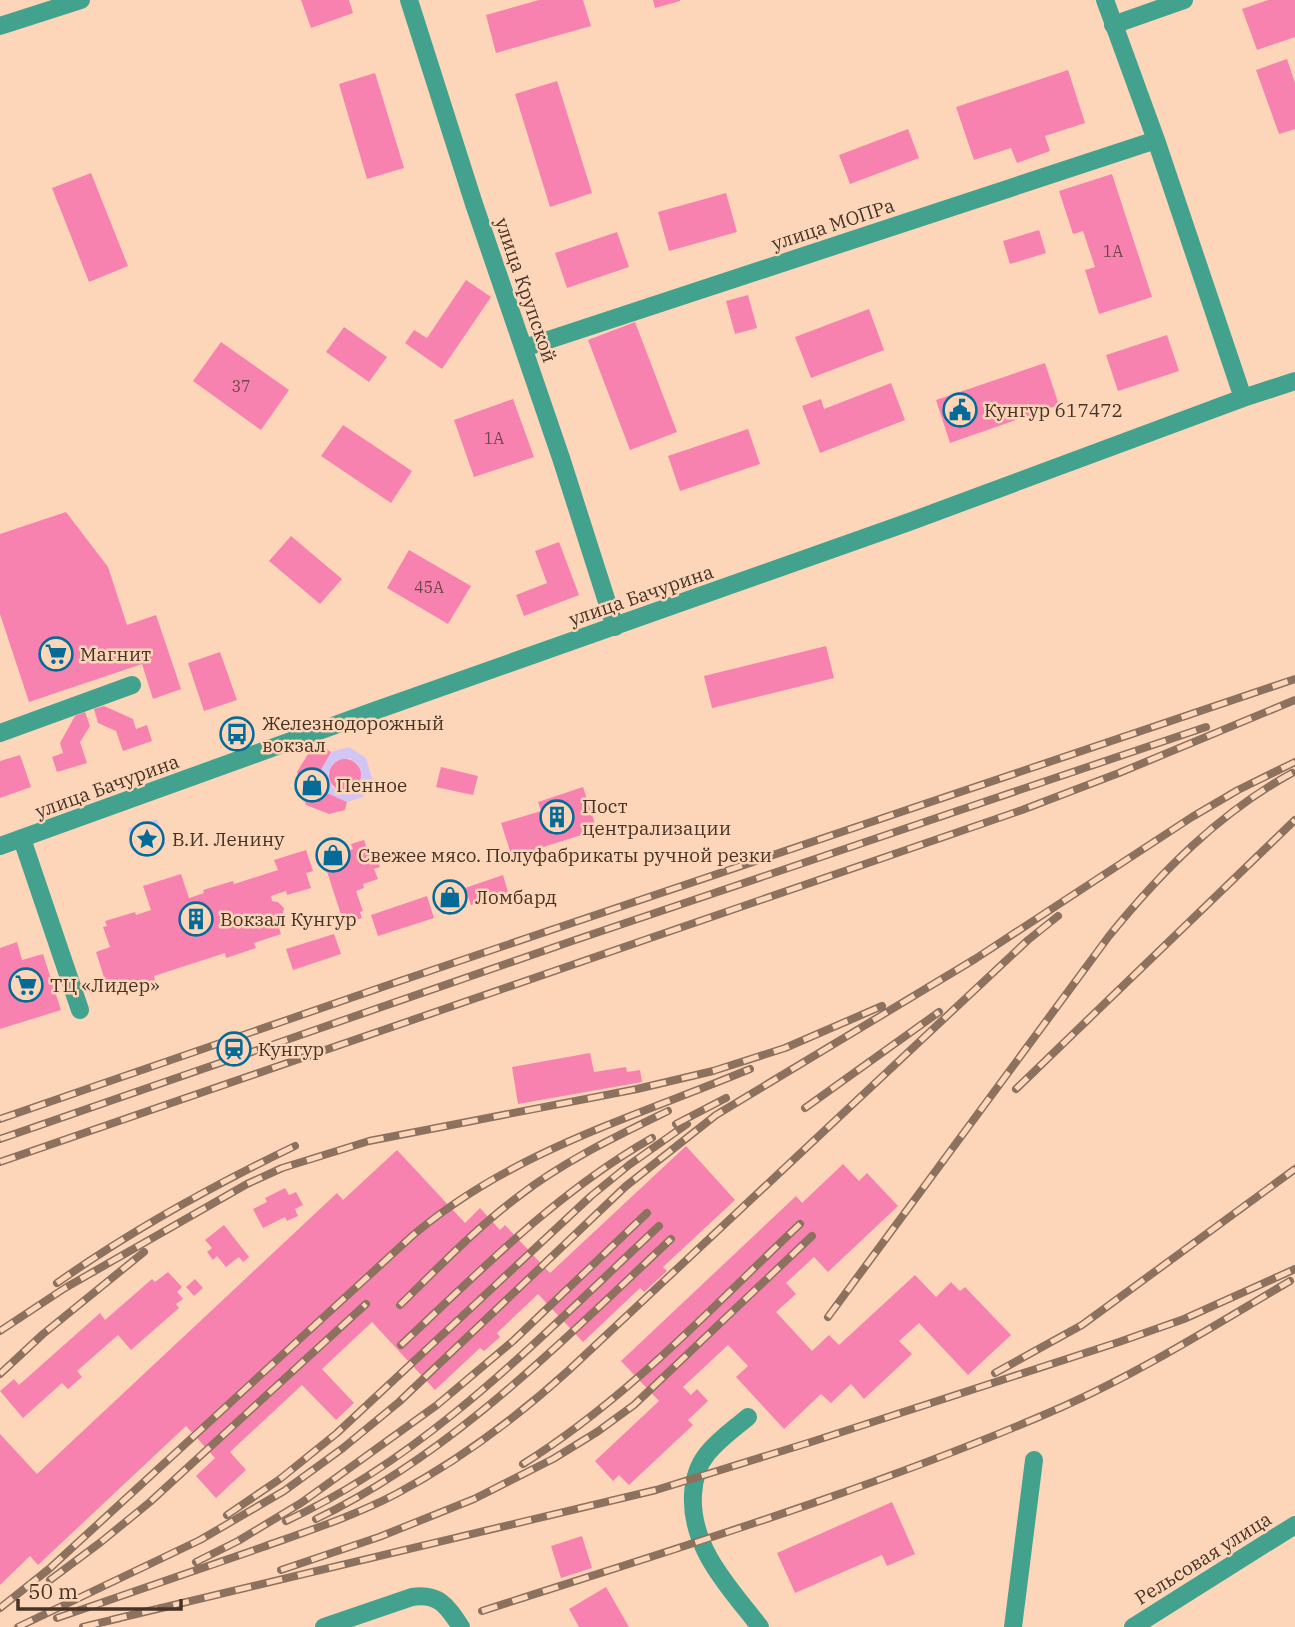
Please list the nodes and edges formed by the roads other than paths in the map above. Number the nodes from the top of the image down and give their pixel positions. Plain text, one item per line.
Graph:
1 (81, 0) edge
2 (409, 0) edge
3 (1105, 0) edge
4 (1184, 0) edge
5 (1113, 25) junction
6 (0, 26) edge
7 (1156, 140) junction
8 (524, 348) junction
9 (1295, 381) edge
10 (1243, 398) junction
11 (615, 627) junction
12 (132, 685) dead end
13 (0, 733) edge
14 (22, 839) junction
15 (0, 846) edge
16 (80, 1010) dead end
17 (748, 1417) dead end
18 (1034, 1460) dead end
19 (1295, 1525) edge
20 (324, 1627) edge
21 (461, 1627) edge
22 (760, 1627) edge
23 (1013, 1627) edge
24 (1133, 1627) edge

1 - 6 street
2 - 8 street, улица Крупской
3 - 5 street
4 - 5 street
5 - 7 street
7 - 8 street, улица МОПРа
7 - 10 street
8 - 11 street, улица Крупской
9 - 10 street, улица Бачурина
10 - 11 street, улица Бачурина
11 - 14 street, улица Бачурина
12 - 13 street
14 - 15 street, улица Бачурина
14 - 16 street
17 - 22 street
18 - 23 street
19 - 24 street, Рельсовая улица
20 - 21 street

